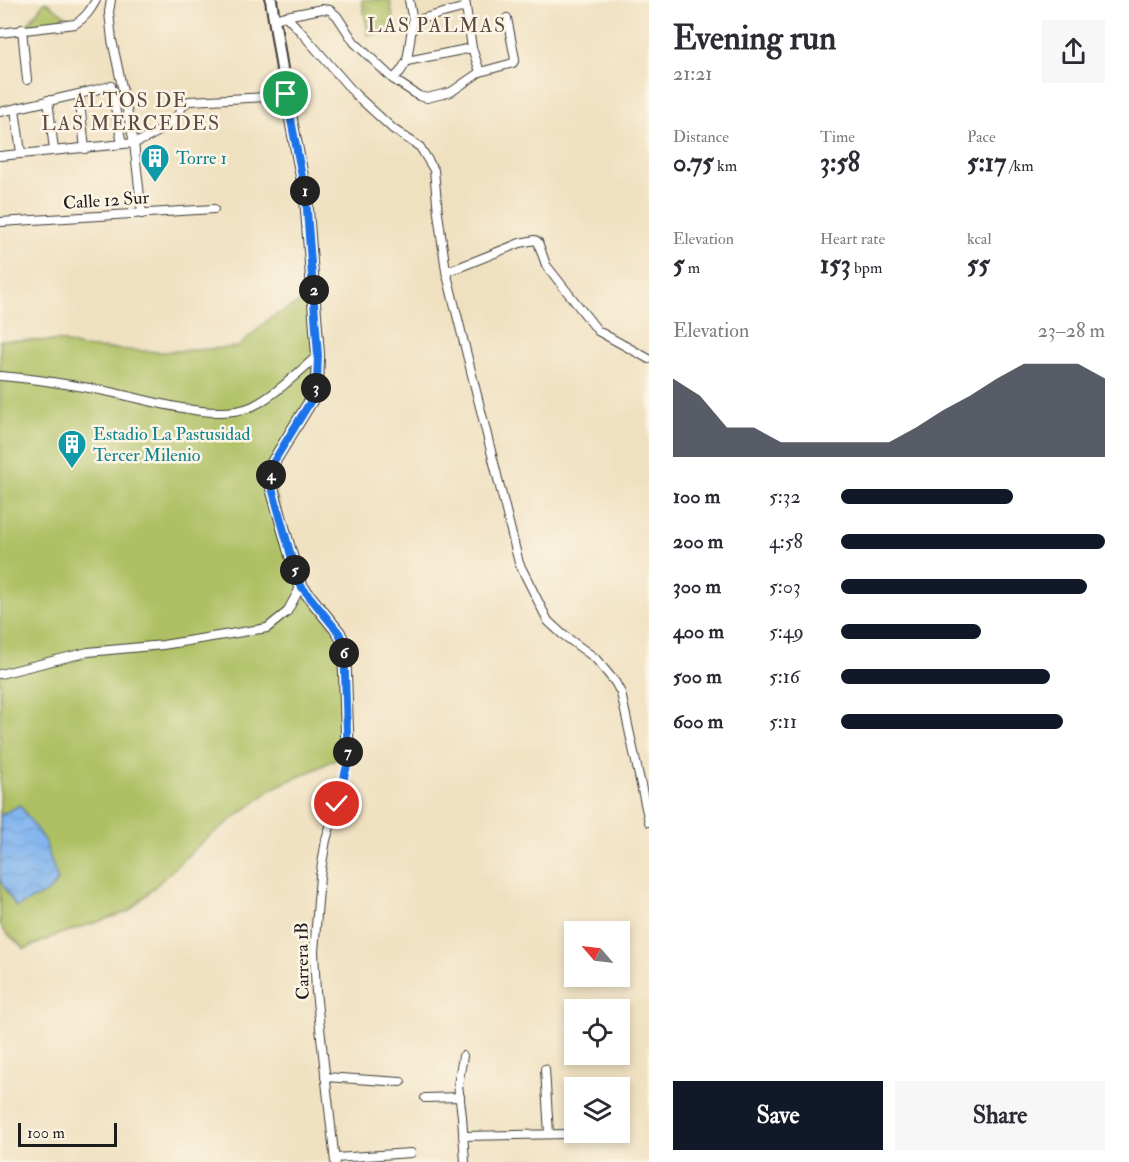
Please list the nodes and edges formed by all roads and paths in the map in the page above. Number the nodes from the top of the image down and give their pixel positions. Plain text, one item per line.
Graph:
1 (96, 0) edge
2 (111, 0) edge
3 (271, 0) edge
4 (410, 0) edge
5 (466, 2) edge
6 (286, 16) junction
7 (274, 18) junction
8 (507, 18) dead end
9 (413, 21) junction
10 (22, 30) junction
11 (0, 33) edge
12 (472, 48) junction
13 (408, 61) junction
14 (480, 72) junction
15 (393, 79) junction
16 (27, 81) dead end
17 (79, 94) junction
18 (266, 97) dead end
19 (48, 100) junction
20 (15, 109) junction
21 (0, 112) edge
22 (134, 143) junction
23 (122, 144) junction
24 (85, 149) junction
25 (54, 150) junction
26 (21, 153) junction
27 (0, 156) edge
28 (214, 209) dead end
29 (142, 214) junction
30 (0, 222) edge
31 (446, 271) junction
32 (318, 355) junction
33 (649, 358) edge
34 (0, 376) edge
35 (301, 586) junction
36 (0, 674) edge
37 (348, 762) joint
38 (649, 822) edge
39 (464, 1056) dead end
40 (545, 1069) dead end
41 (325, 1077) junction
42 (400, 1082) dead end
43 (460, 1097) junction
44 (425, 1098) dead end
45 (549, 1134) junction
46 (564, 1134) edge
47 (463, 1136) junction
48 (411, 1153) dead end
49 (335, 1160) edge
50 (465, 1162) edge

1 - 10 street
2 - 22 street
3 - 7 street
4 - 9 street
5 - 9 street
5 - 12 street
6 - 7 street
6 - 15 street
6 - 31 street
7 - 32 street
8 - 14 street
9 - 13 street
10 - 11 street
10 - 16 street
12 - 13 street
12 - 14 street
13 - 15 street
14 - 15 street
17 - 19 street
17 - 23 street
17 - 24 street
18 - 22 street
19 - 20 street
19 - 25 street
20 - 21 street
20 - 26 street
22 - 23 street
22 - 29 street
23 - 24 street
24 - 25 street
25 - 26 street
26 - 27 street
28 - 29 street, Calle 12 Sur
29 - 30 street, Calle 12 Sur
31 - 33 street
31 - 38 street
32 - 34 street
32 - 35 street
35 - 36 street
35 - 37 street
37 - 41 street, Carrera 1B
39 - 43 street
40 - 45 street
41 - 42 street
41 - 49 street, Carrera 1B
43 - 44 street
43 - 47 street
45 - 46 street
45 - 47 street
47 - 50 street
48 - 49 street

